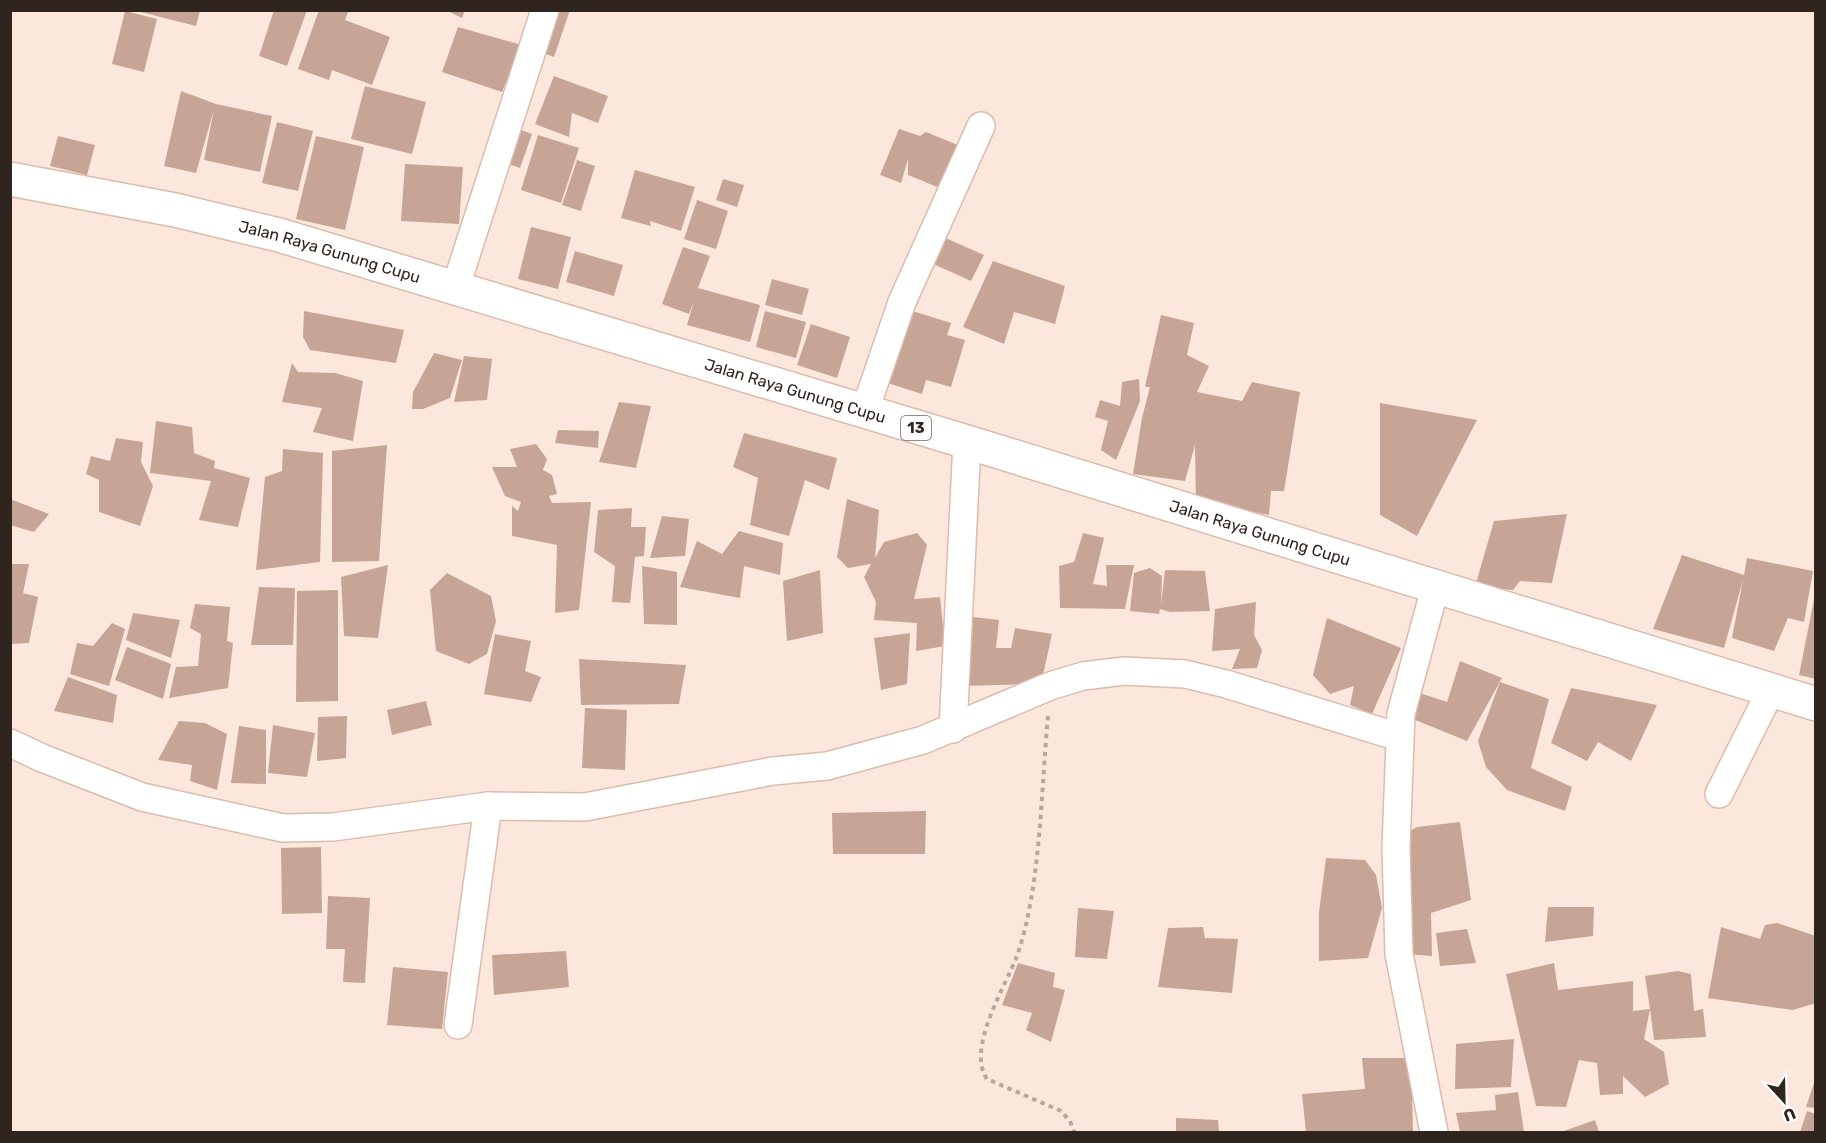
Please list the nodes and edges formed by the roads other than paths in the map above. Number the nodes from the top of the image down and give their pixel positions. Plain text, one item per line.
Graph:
1 (545, 10) edge
2 (981, 126) dead end
3 (10, 179) edge
4 (455, 289) junction
5 (864, 413) junction
6 (967, 442) junction
7 (1435, 588) junction
8 (1771, 690) junction
9 (1815, 704) edge
10 (952, 729) junction
11 (1399, 737) junction
12 (10, 743) edge
13 (1719, 794) dead end
14 (489, 806) junction
15 (458, 1025) dead end
16 (1434, 1132) edge

1 - 4 street
2 - 5 street
3 - 4 highway, Jalan Raya Gunung Cupu / 13
4 - 5 highway, Jalan Raya Gunung Cupu / 13
5 - 6 highway, Jalan Raya Gunung Cupu / 13
6 - 7 highway, Jalan Raya Gunung Cupu / 13
6 - 10 street
7 - 8 highway, Jalan Raya Gunung Cupu / 13
7 - 11 street
8 - 9 highway, Jalan Raya Gunung Cupu / 13
8 - 13 street
10 - 11 street
10 - 14 street
11 - 16 street
12 - 14 street
14 - 15 street

